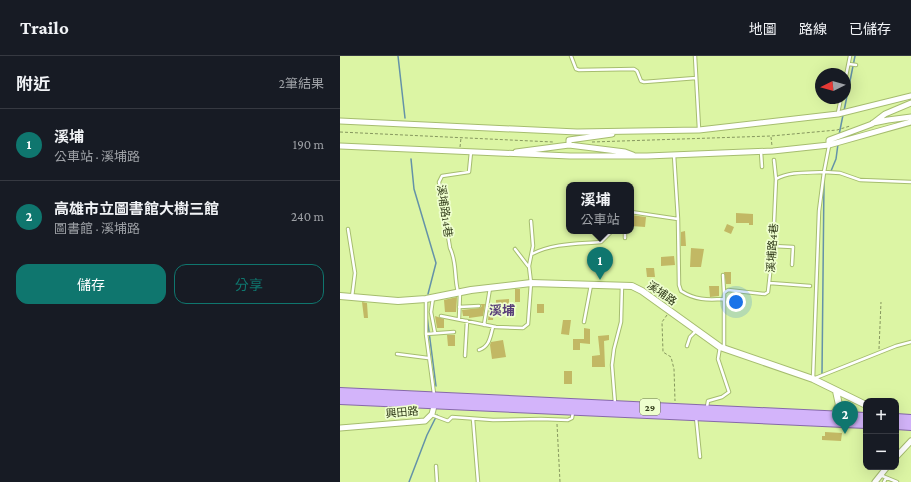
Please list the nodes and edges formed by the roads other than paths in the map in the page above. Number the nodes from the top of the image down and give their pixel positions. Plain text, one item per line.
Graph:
1 (571, 56) edge
2 (695, 56) edge
3 (850, 56) edge
4 (849, 64) junction
5 (856, 64) dead end
6 (848, 68) edge
7 (696, 78) junction
8 (911, 96) edge
9 (911, 103) edge
10 (840, 104) edge
11 (838, 114) junction
12 (911, 117) edge
13 (340, 121) edge
14 (911, 122) edge
15 (872, 124) junction
16 (699, 130) junction
17 (627, 131) junction
18 (569, 145) junction
19 (829, 145) junction
20 (340, 146) edge
21 (761, 151) junction
22 (471, 152) junction
23 (512, 153) junction
24 (674, 155) junction
25 (635, 157) junction
26 (774, 160) dead end
27 (762, 167) dead end
28 (824, 172) junction
29 (776, 179) junction
30 (911, 182) edge
31 (634, 212) edge
32 (678, 219) junction
33 (531, 222) dead end
34 (348, 228) dead end
35 (609, 234) edge
36 (626, 234) edge
37 (625, 238) dead end
38 (773, 246) junction
39 (514, 249) dead end
40 (532, 254) junction
41 (792, 265) dead end
42 (529, 266) junction
43 (723, 275) dead end
44 (532, 283) junction
45 (770, 283) junction
46 (591, 284) junction
47 (622, 285) junction
48 (810, 286) dead end
49 (491, 287) junction
50 (459, 292) junction
51 (724, 292) junction
52 (340, 296) edge
53 (352, 298) junction
54 (433, 298) junction
55 (426, 299) junction
56 (723, 300) junction
57 (479, 306) dead end
58 (460, 307) junction
59 (441, 316) dead end
60 (459, 318) junction
61 (468, 321) junction
62 (584, 322) dead end
63 (484, 325) junction
64 (493, 327) junction
65 (697, 330) junction
66 (454, 332) dead end
67 (434, 333) junction
68 (427, 334) junction
69 (911, 342) edge
70 (687, 346) dead end
71 (722, 348) junction
72 (479, 350) dead end
73 (397, 354) dead end
74 (465, 356) dead end
75 (428, 358) junction
76 (813, 380) junction
77 (836, 391) junction
78 (340, 392) edge
79 (340, 400) edge
80 (435, 401) junction
81 (863, 404) edge
82 (616, 406) junction
83 (707, 410) junction
84 (574, 411) junction
85 (432, 414) junction
86 (696, 416) junction
87 (833, 416) junction
88 (863, 417) edge
89 (473, 418) junction
90 (899, 418) edge
91 (899, 419) edge
92 (911, 419) edge
93 (911, 422) edge
94 (863, 424) edge
95 (899, 425) edge
96 (911, 426) edge
97 (340, 428) edge
98 (911, 441) edge
99 (899, 454) edge
100 (700, 457) dead end
101 (436, 466) dead end
102 (884, 470) edge
103 (880, 475) junction
104 (886, 478) junction
105 (437, 482) edge
106 (478, 482) edge
107 (875, 482) edge
108 (884, 482) edge
109 (896, 482) edge

1 - 7 lane
2 - 7 lane
3 - 4 lane
4 - 5 lane
4 - 6 lane
7 - 16 lane
8 - 11 street
9 - 15 street
10 - 11 lane
11 - 16 street
12 - 15 street
13 - 17 street
14 - 19 street
15 - 19 street
16 - 17 street
17 - 18 street
18 - 23 street
18 - 25 street
19 - 21 street
19 - 28 lane
20 - 22 street
21 - 24 street
21 - 27 lane
22 - 23 street
22 - 50 lane, 溪埔路14巷
23 - 25 street
24 - 25 street
24 - 32 lane
26 - 29 lane, 溪埔路4巷
28 - 29 lane
28 - 30 lane
28 - 76 lane
29 - 38 lane, 溪埔路4巷
31 - 32 lane
32 - 56 lane
33 - 40 lane
34 - 53 lane
35 - 40 lane
36 - 37 lane
38 - 41 lane
38 - 45 lane, 溪埔路4巷
39 - 42 lane
40 - 42 lane
42 - 44 lane
43 - 51 lane
44 - 46 street, 溪埔路
44 - 49 street, 溪埔路
44 - 64 lane
45 - 48 lane
45 - 51 lane, 溪埔路4巷
46 - 47 street, 溪埔路
46 - 62 lane
47 - 65 street, 溪埔路
47 - 82 lane
49 - 50 street, 溪埔路
49 - 63 lane
50 - 54 street, 溪埔路
50 - 58 lane
51 - 56 lane
52 - 53 street
53 - 55 street
54 - 55 street, 溪埔路
54 - 67 lane
55 - 68 lane
56 - 71 lane
57 - 58 lane
58 - 60 lane
59 - 60 lane
60 - 61 lane
61 - 63 lane
61 - 74 lane
63 - 64 lane
64 - 72 lane
65 - 70 lane
65 - 71 street, 溪埔路
66 - 67 lane
67 - 68 lane
68 - 75 lane
69 - 76 lane
71 - 76 street, 溪埔路
71 - 83 lane
73 - 75 lane
75 - 80 lane
76 - 77 street, 溪埔路
77 - 81 street, 溪埔路
77 - 87 street
78 - 80 main road, 興田路 / 29
79 - 80 main road, 興田路 / 29
80 - 82 main road, 29
80 - 84 main road, 29
80 - 85 street, 興田路
82 - 83 main road, 29
83 - 87 main road, 29
84 - 86 main road, 29
84 - 89 lane
85 - 89 lane
85 - 97 street, 興田路
86 - 94 main road, 29
86 - 100 lane
87 - 88 main road, 29
89 - 106 lane
90 - 92 main road
91 - 93 street
95 - 96 main road
98 - 99 street
101 - 105 lane
102 - 103 street
103 - 104 lane
103 - 107 street
104 - 108 lane
104 - 109 lane

